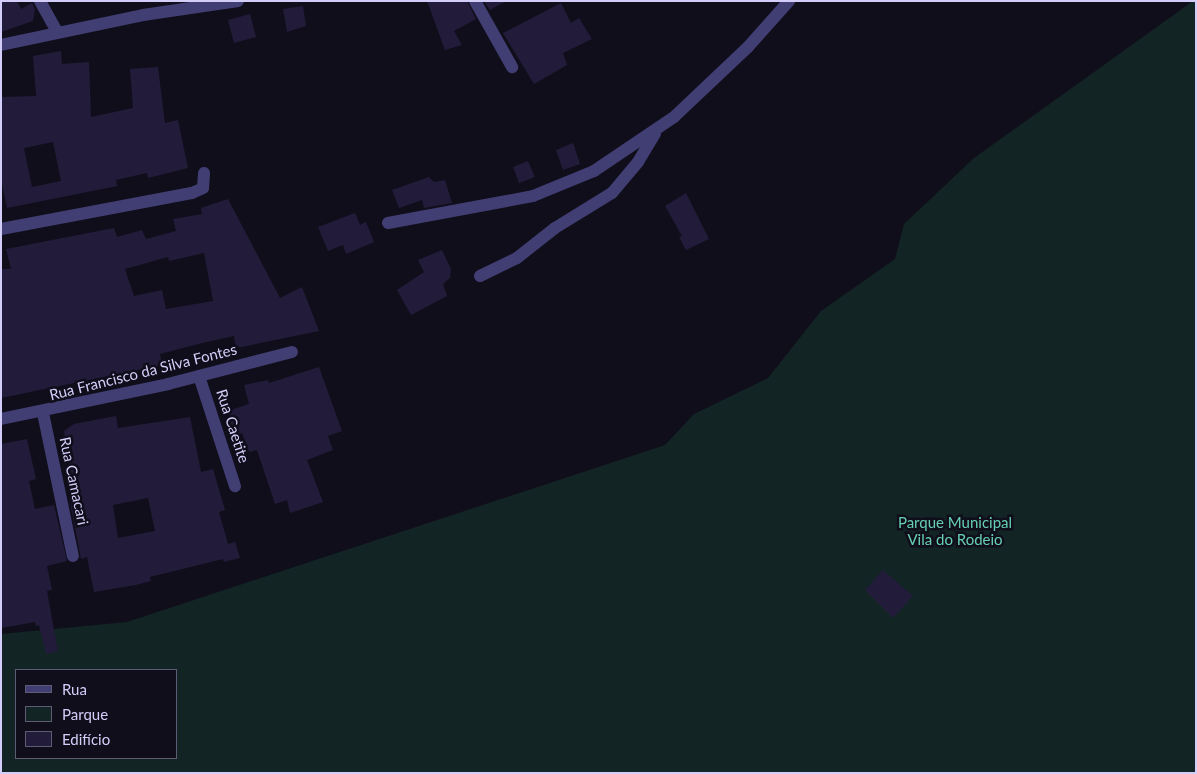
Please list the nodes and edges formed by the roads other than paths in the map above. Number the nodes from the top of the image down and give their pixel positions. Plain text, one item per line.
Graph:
1 (40, 1) edge
2 (238, 1) edge
3 (475, 1) edge
4 (789, 1) edge
5 (57, 32) junction
6 (1, 45) edge
7 (512, 67) dead end
8 (656, 132) junction
9 (204, 173) dead end
10 (388, 223) dead end
11 (1, 229) edge
12 (480, 276) dead end
13 (292, 352) dead end
14 (199, 376) junction
15 (43, 413) junction
16 (1, 419) edge
17 (235, 486) dead end
18 (73, 556) dead end

1 - 5 street
2 - 5 street
3 - 7 street
4 - 8 street
5 - 6 street
8 - 10 street
8 - 12 street
9 - 11 street
13 - 14 street, Rua Francisco da Silva Fontes
14 - 15 street, Rua Francisco da Silva Fontes
14 - 17 street, Rua Caetite
15 - 16 street, Rua Francisco da Silva Fontes
15 - 18 street, Rua Camacari

